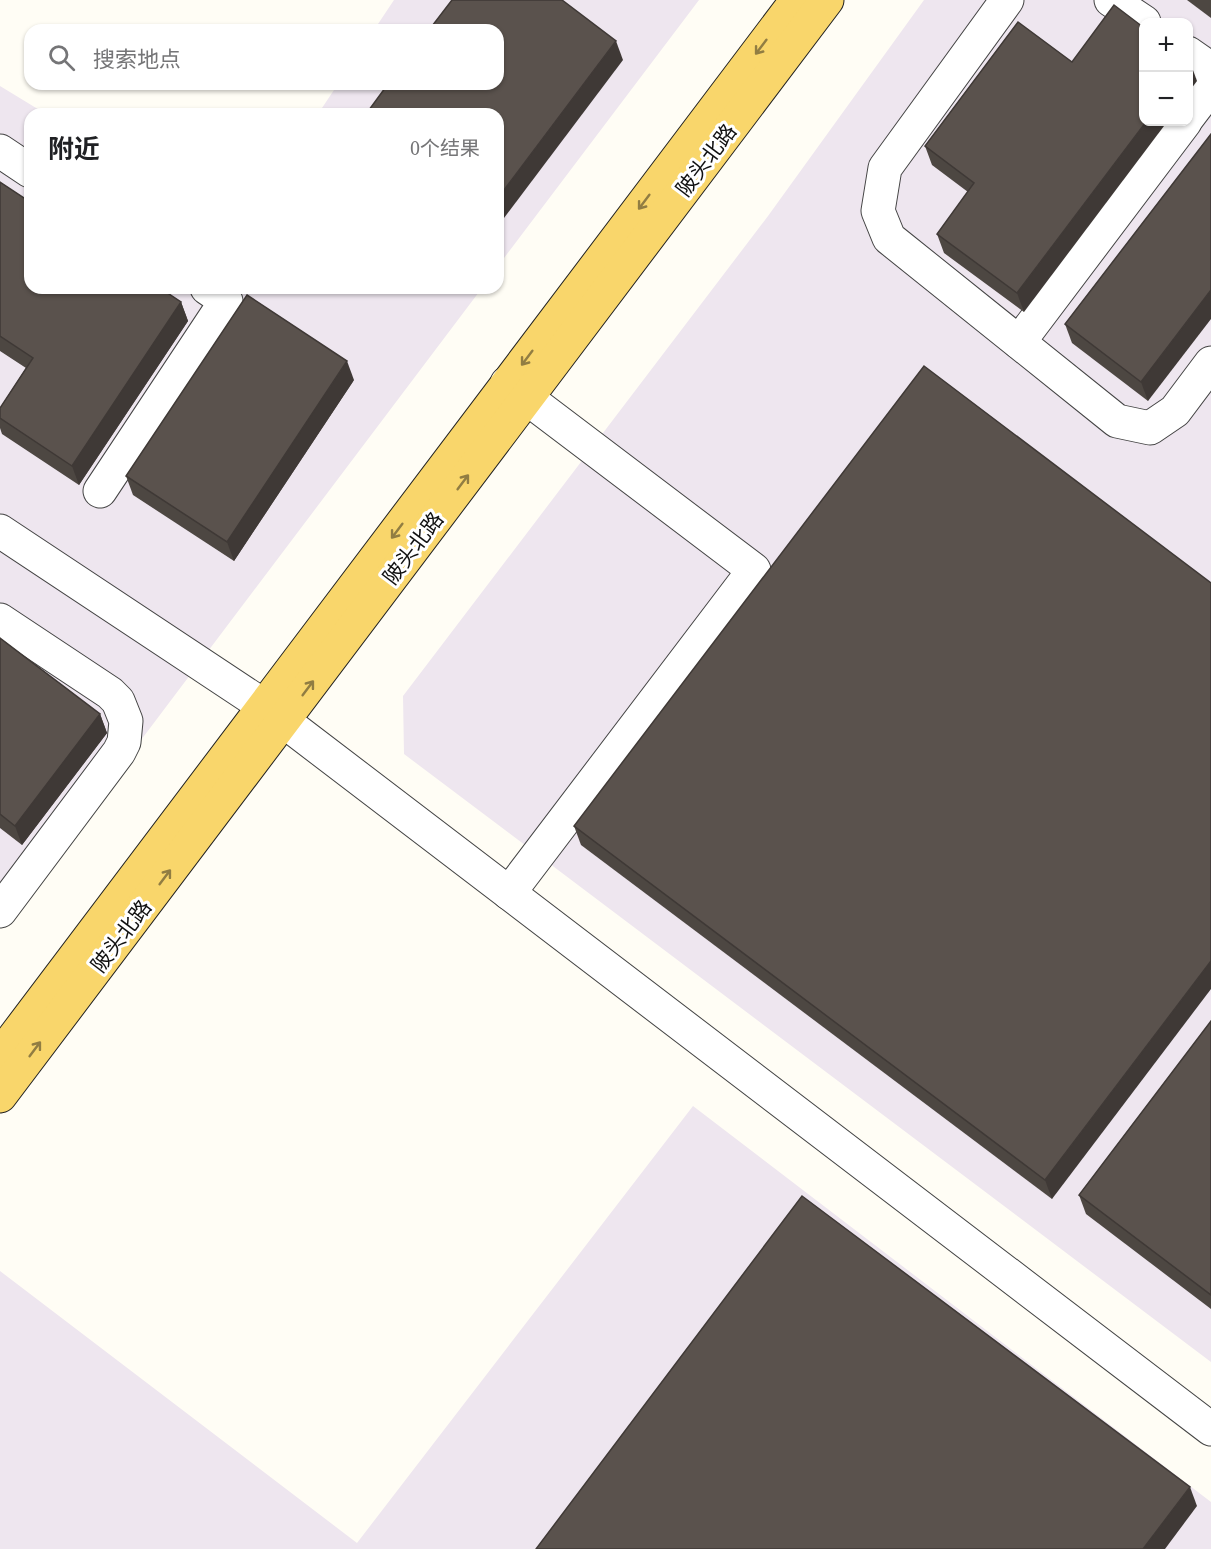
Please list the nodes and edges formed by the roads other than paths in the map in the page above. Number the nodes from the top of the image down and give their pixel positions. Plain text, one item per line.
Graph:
1 (797, 0) edge
2 (827, 0) edge
3 (1007, 0) edge
4 (1111, 0) edge
5 (1139, 19) edge
6 (1193, 56) edge
7 (1211, 69) edge
8 (1211, 87) edge
9 (1193, 110) edge
10 (1182, 126) edge
11 (0, 151) edge
12 (24, 167) edge
13 (216, 294) edge
14 (1019, 342) junction
15 (1211, 363) edge
16 (517, 391) junction
17 (100, 491) dead end
18 (0, 531) edge
19 (0, 620) edge
20 (273, 714) junction
21 (509, 893) junction
22 (0, 911) edge
23 (0, 1056) edge
24 (0, 1096) edge
25 (1211, 1429) edge

1 -> 16 main road, 陂头北路
2 - 16 main road, 陂头北路
3 - 14 street
4 - 5 street
6 - 7 street
8 - 9 street
10 - 14 street
11 - 12 street
13 - 17 street
14 - 15 street
16 - 20 main road, 陂头北路
16 - 21 street
18 - 20 street
19 - 22 street
20 - 21 street
20 - 23 main road, 陂头北路
24 -> 20 main road, 陂头北路
21 - 25 street

